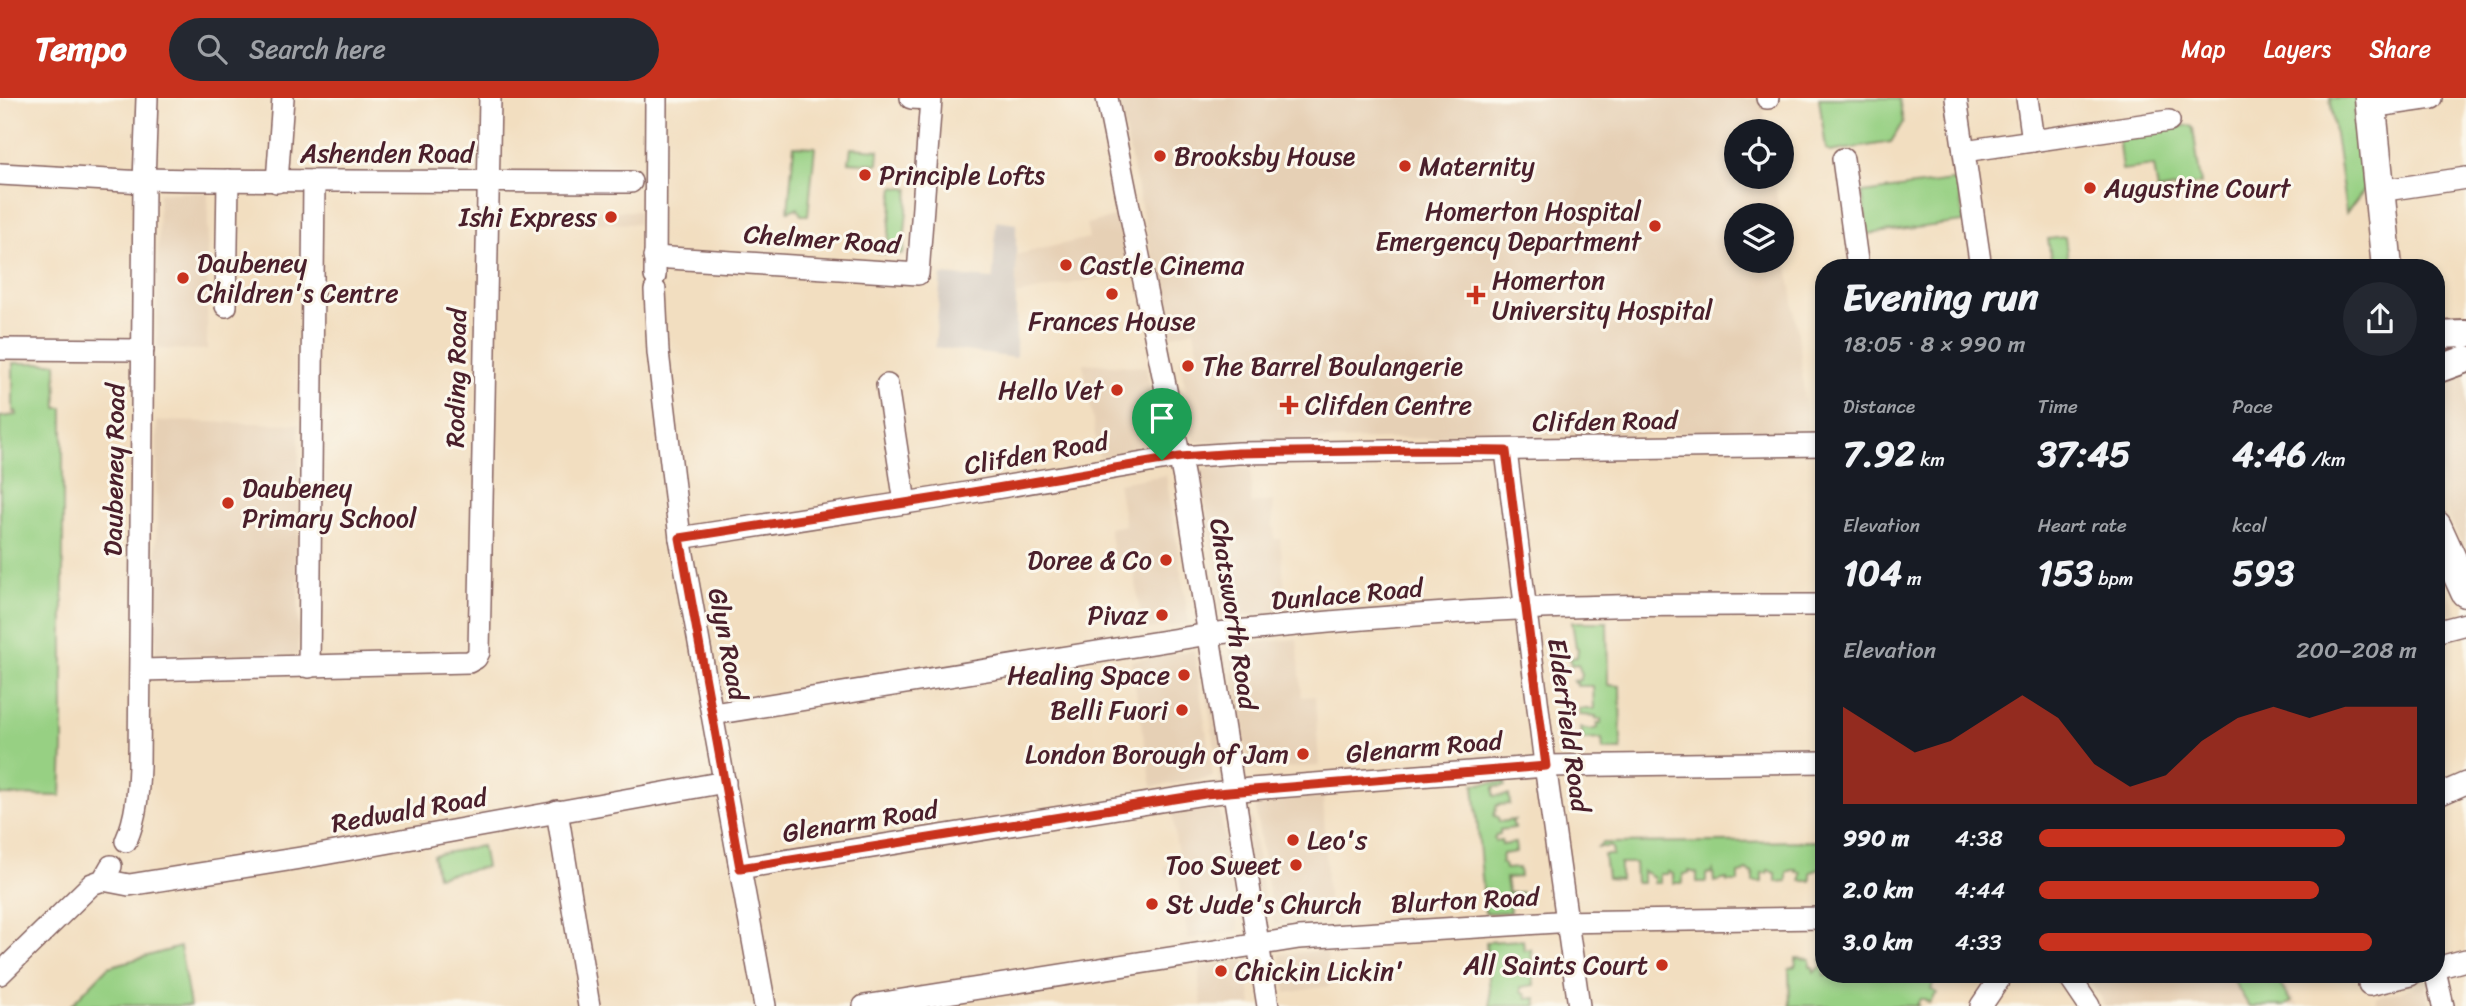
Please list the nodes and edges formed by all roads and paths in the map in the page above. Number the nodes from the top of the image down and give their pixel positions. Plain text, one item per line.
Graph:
1 (147, 98) edge
2 (283, 98) edge
3 (490, 98) edge
4 (656, 98) edge
5 (911, 98) edge
6 (1107, 98) edge
7 (1956, 98) edge
8 (2027, 98) edge
9 (2432, 98) edge
10 (2370, 103) edge
11 (2169, 121) dead end
12 (2033, 141) junction
13 (1964, 150) junction
14 (1843, 159) dead end
15 (0, 174) edge
16 (2466, 178) edge
17 (228, 180) junction
18 (144, 181) junction
19 (487, 181) junction
20 (278, 182) junction
21 (314, 182) junction
22 (631, 182) dead end
23 (2379, 191) junction
24 (1857, 259) edge
25 (1980, 259) edge
26 (2386, 259) edge
27 (655, 274) junction
28 (226, 306) dead end
29 (2466, 334) edge
30 (2445, 335) edge
31 (2466, 346) edge
32 (0, 349) edge
33 (143, 350) junction
34 (2445, 352) edge
35 (2466, 359) edge
36 (2445, 367) edge
37 (887, 385) dead end
38 (1815, 445) edge
39 (1506, 451) junction
40 (1180, 457) junction
41 (905, 503) junction
42 (680, 538) junction
43 (2445, 546) edge
44 (2466, 592) edge
45 (1815, 605) edge
46 (1525, 609) junction
47 (2466, 624) edge
48 (2445, 629) edge
49 (1209, 634) junction
50 (309, 667) junction
51 (141, 670) junction
52 (713, 714) junction
53 (1815, 762) edge
54 (1546, 766) junction
55 (725, 782) junction
56 (2466, 783) edge
57 (1233, 791) junction
58 (2445, 792) edge
59 (557, 811) junction
60 (126, 841) dead end
61 (740, 868) junction
62 (1815, 918) edge
63 (1568, 922) junction
64 (1259, 945) junction
65 (2466, 960) edge
66 (2445, 966) edge
67 (0, 974) edge
68 (1997, 983) edge
69 (2073, 983) edge
70 (2377, 983) edge
71 (2438, 983) edge
72 (2369, 985) dead end
73 (589, 1006) edge
74 (765, 1006) edge
75 (864, 1006) edge
76 (1268, 1006) edge
77 (1579, 1006) edge
78 (1981, 1006) edge
79 (2089, 1006) edge
80 (2443, 1006) edge

1 - 18 street, Daubeney Road
2 - 20 street
3 - 19 street, Roding Road
4 - 27 street, Glyn Road
5 - 27 street, Chelmer Road
6 - 40 street, Chatsworth Road
7 - 13 street
8 - 12 street
9 - 10 street
10 - 23 highway
11 - 12 street
12 - 13 street
13 - 25 street
14 - 24 street
15 - 18 street, Ashenden Road
16 - 23 street
17 - 18 street, Ashenden Road
17 - 20 street, Ashenden Road
17 - 28 street
18 - 33 street, Daubeney Road
19 - 21 street, Ashenden Road
19 - 22 street, Ashenden Road
19 - 50 street, Roding Road
20 - 21 street, Ashenden Road
21 - 50 street
23 - 26 highway
27 - 42 street, Glyn Road
29 - 30 main road
31 - 34 main road
32 - 33 street
33 - 51 street, Daubeney Road
35 - 36 main road
37 - 41 street
38 - 39 street, Clifden Road
39 - 40 street, Clifden Road
39 - 46 street, Elderfield Road
40 - 41 street, Clifden Road
40 - 49 street, Chatsworth Road
41 - 42 street, Clifden Road
42 - 52 street, Glyn Road
43 - 44 highway
45 - 46 street, Dunlace Road
46 - 49 street, Dunlace Road
46 - 54 street, Elderfield Road
47 - 48 street
49 - 52 street, Dunlace Road
49 - 57 street, Chatsworth Road
50 - 51 street
51 - 60 street, Daubeney Road
52 - 55 street, Glyn Road
53 - 54 street, Glenarm Road
54 - 57 street, Glenarm Road
54 - 63 street, Elderfield Road
55 - 59 street, Redwald Road
55 - 61 street, Glyn Road
56 - 58 street
57 - 61 street, Glenarm Road
57 - 64 street, Chatsworth Road
59 - 67 street, Redwald Road
59 - 73 street
61 - 74 street, Glyn Road
62 - 63 street, Blurton Road
63 - 64 street, Blurton Road
63 - 77 street, Elderfield Road
64 - 75 street, Blurton Road
64 - 76 street, Chatsworth Road
65 - 66 street
68 - 78 street
69 - 79 street
70 - 72 street
71 - 80 street

